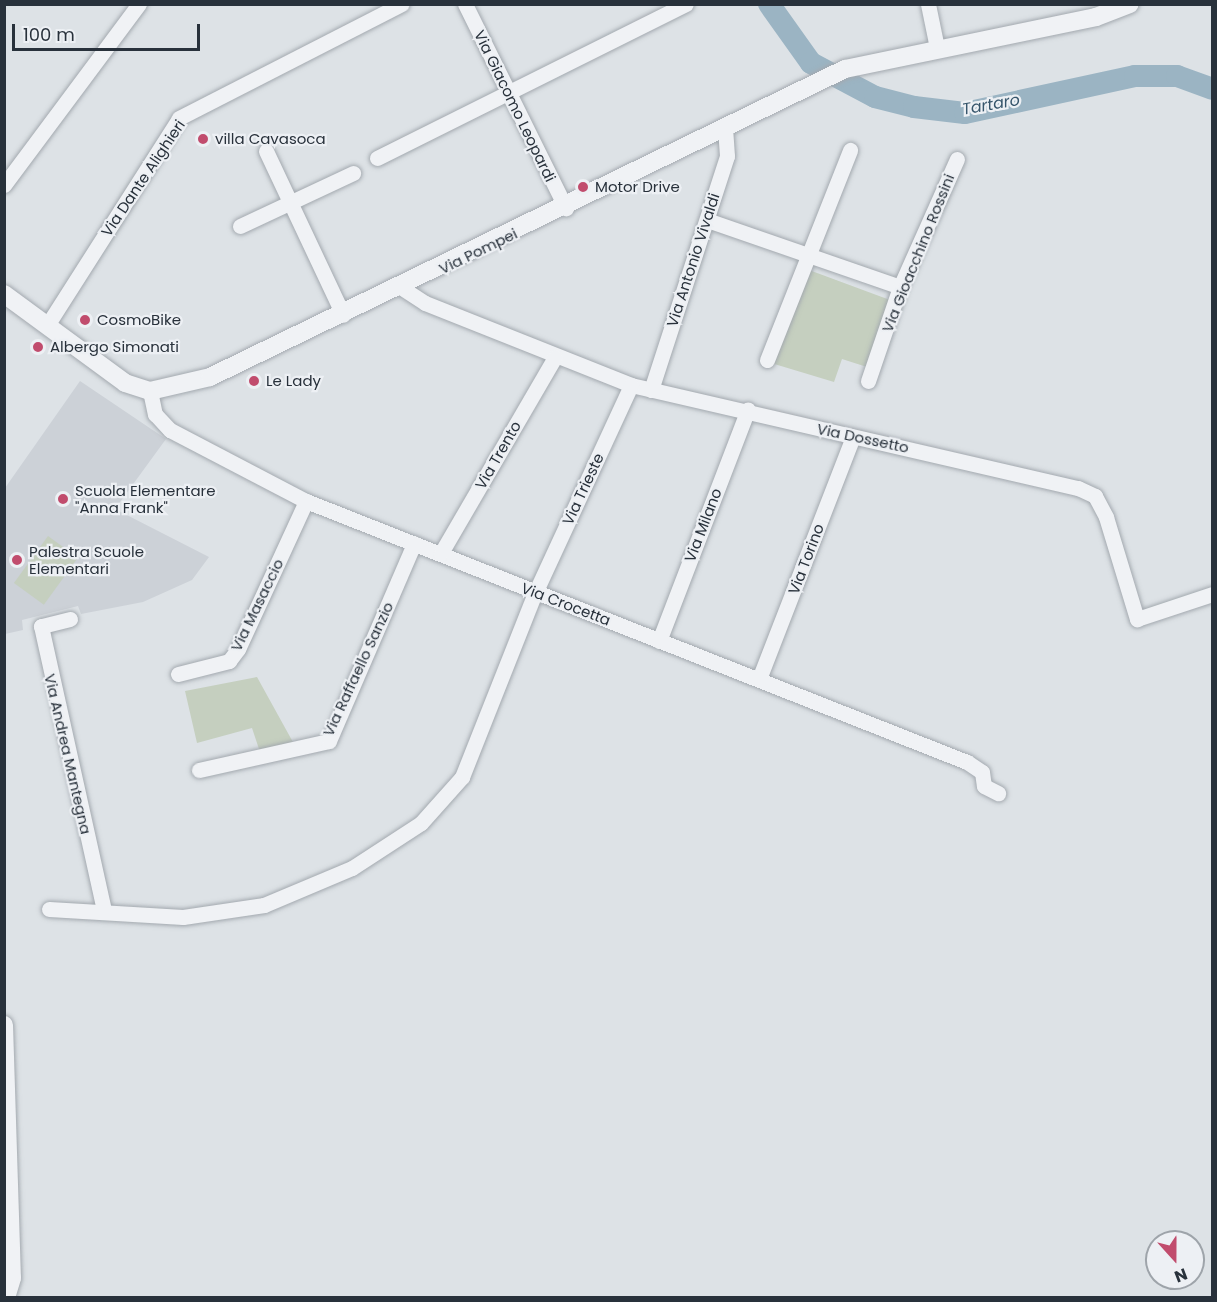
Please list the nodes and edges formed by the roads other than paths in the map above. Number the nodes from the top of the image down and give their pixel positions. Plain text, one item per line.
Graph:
1 (139, 4) edge
2 (402, 4) edge
3 (465, 4) edge
4 (686, 4) edge
5 (928, 4) edge
6 (1130, 4) edge
7 (1096, 11) edge
8 (937, 48) junction
9 (509, 93) junction
10 (725, 128) junction
11 (850, 150) dead end
12 (266, 151) dead end
13 (377, 158) dead end
14 (957, 159) dead end
15 (353, 173) dead end
16 (4, 185) edge
17 (291, 202) junction
18 (566, 208) junction
19 (707, 220) junction
20 (240, 226) dead end
21 (805, 257) junction
22 (900, 287) junction
23 (402, 288) junction
24 (4, 294) edge
25 (343, 315) junction
26 (48, 324) junction
27 (555, 357) junction
28 (767, 360) dead end
29 (868, 381) dead end
30 (631, 385) junction
31 (651, 390) junction
32 (150, 391) junction
33 (747, 409) junction
34 (852, 439) junction
35 (306, 501) junction
36 (414, 544) junction
37 (441, 553) junction
38 (535, 593) junction
39 (1212, 594) edge
40 (70, 619) dead end
41 (659, 641) junction
42 (178, 674) dead end
43 (759, 679) junction
44 (199, 770) dead end
45 (998, 793) dead end
46 (49, 909) dead end
47 (104, 911) junction
48 (4, 1025) edge
49 (8, 1295) edge

1 - 16 street
2 - 26 street, Via Dante Alighieri
3 - 9 street, Via Giacomo Leopardi
4 - 9 street
5 - 8 street
6 - 7 street, Via Pompei
7 - 8 street, Via Pompei
8 - 10 street, Via Pompei
9 - 13 street
9 - 18 street, Via Giacomo Leopardi
10 - 18 street, Via Pompei
10 - 19 street, Via Antonio Vivaldi
11 - 21 street
12 - 17 street
14 - 22 street, Via Gioacchino Rossini
15 - 17 street
17 - 20 street
17 - 25 street
18 - 23 street, Via Pompei
19 - 21 street
19 - 31 street, Via Antonio Vivaldi
21 - 22 street
21 - 28 street
22 - 29 street, Via Gioacchino Rossini
23 - 25 street, Via Pompei
23 - 27 street, Via Dossetto
24 - 26 street
25 - 32 street, Via Pompei
26 - 32 street
27 - 30 street, Via Dossetto
27 - 37 street, Via Trento
30 - 31 street, Via Dossetto
30 - 38 street, Via Trieste
31 - 33 street, Via Dossetto
32 - 35 street, Via Crocetta
33 - 34 street, Via Dossetto
33 - 41 street, Via Milano
34 - 39 street, Via Dossetto
34 - 43 street, Via Torino
35 - 36 street, Via Crocetta
35 - 42 street, Via Masaccio
36 - 37 street, Via Crocetta
36 - 44 street, Via Raffaello Sanzio
37 - 38 street, Via Crocetta
38 - 41 street, Via Crocetta
38 - 47 street, Via Trieste
40 - 47 street, Via Andrea Mantegna
41 - 43 street, Via Crocetta
43 - 45 street, Via Crocetta
46 - 47 street, Via Trieste
48 - 49 street

